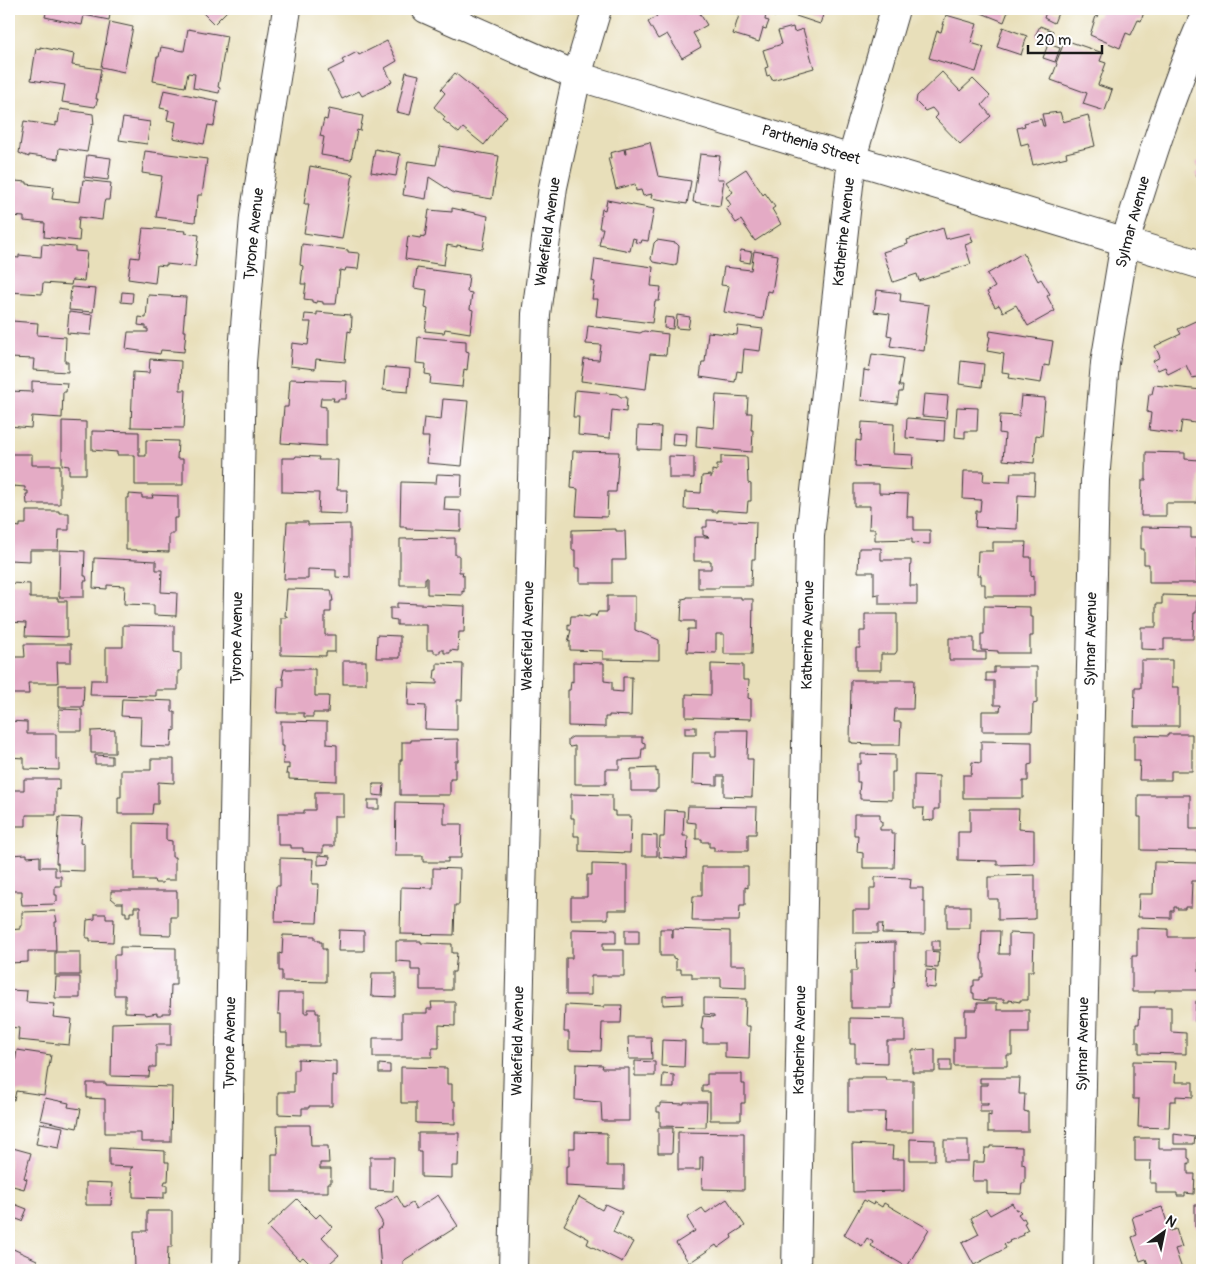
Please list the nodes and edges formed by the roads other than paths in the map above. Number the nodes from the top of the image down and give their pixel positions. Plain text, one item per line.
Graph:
1 (287, 9) edge
2 (426, 9) edge
3 (597, 9) edge
4 (895, 9) edge
5 (1202, 22) edge
6 (577, 76) junction
7 (852, 158) junction
8 (1125, 242) junction
9 (1202, 265) edge
10 (226, 1270) edge
11 (513, 1270) edge
12 (796, 1270) edge
13 (1078, 1270) edge

1 - 10 street, Tyrone Avenue
2 - 6 street, Parthenia Street
3 - 6 street, Wakefield Avenue
4 - 7 street, Katherine Avenue
5 - 8 street, Sylmar Avenue
6 - 7 street, Parthenia Street
6 - 11 street, Wakefield Avenue
7 - 8 street, Parthenia Street
7 - 12 street, Katherine Avenue
8 - 9 street, Parthenia Street
8 - 13 street, Sylmar Avenue

